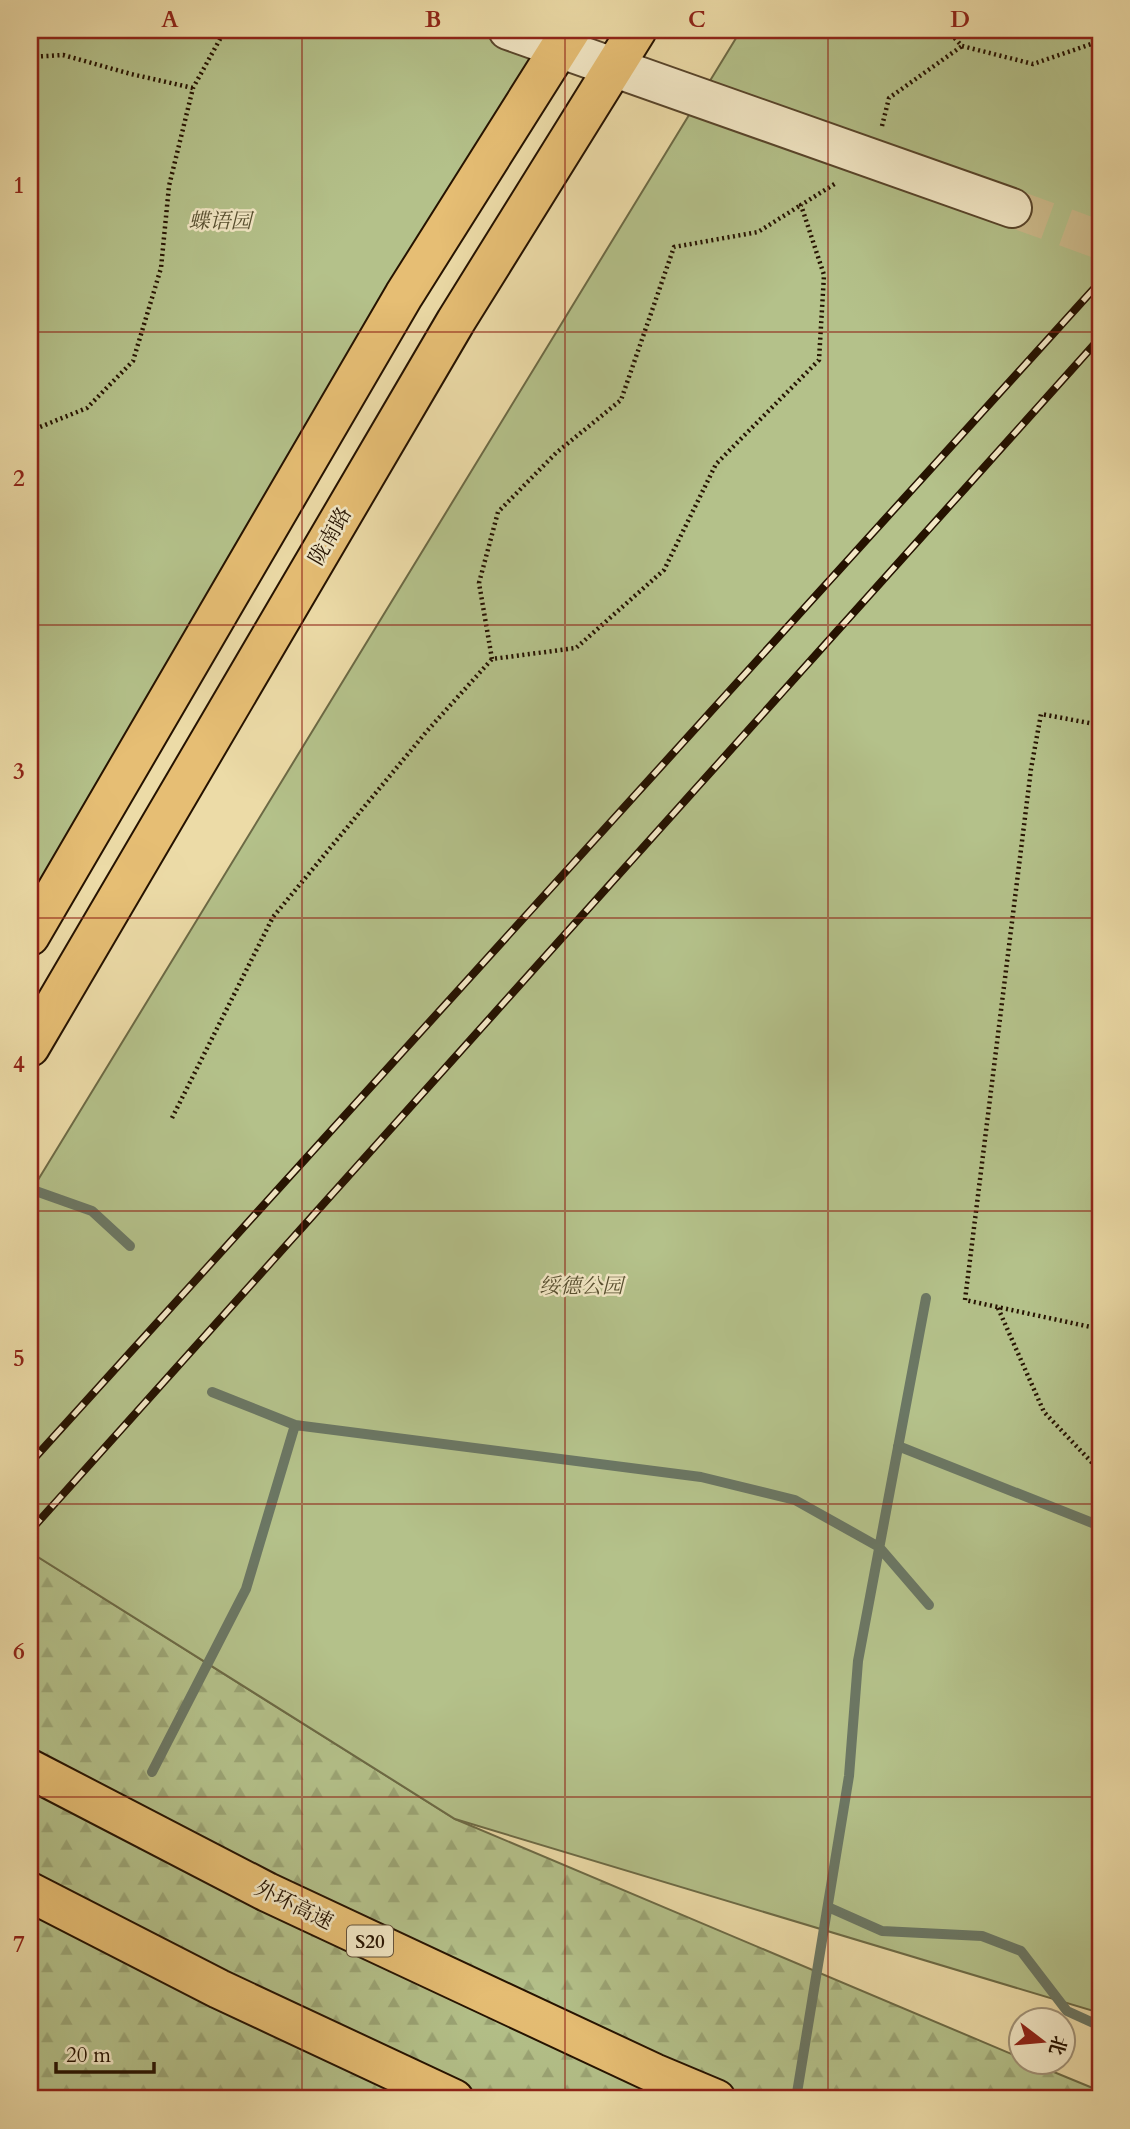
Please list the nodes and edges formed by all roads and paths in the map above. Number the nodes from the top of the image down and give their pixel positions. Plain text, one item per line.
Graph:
1 (225, 30) edge
2 (508, 30) edge
3 (637, 30) edge
4 (947, 30) edge
5 (1100, 41) edge
6 (962, 46) junction
7 (583, 50) edge
8 (30, 57) edge
9 (193, 88) junction
10 (874, 159) junction
11 (801, 205) junction
12 (1012, 208) tunnel mouth
13 (30, 431) edge
14 (492, 659) junction
15 (1100, 725) edge
16 (30, 936) edge
17 (30, 1047) edge
18 (172, 1118) dead end
19 (998, 1307) junction
20 (1100, 1329) edge
21 (1100, 1472) edge
22 (30, 1769) edge
23 (30, 1892) edge
24 (454, 2099) edge
25 (716, 2099) edge

1 - 9 path
2 - 7 street
3 - 7 main road, 陇南路
4 - 6 path
5 - 6 path
6 - 10 path
7 - 10 street
7 - 16 main road, 陇南路
7 - 17 main road, 陇南路
8 - 9 path
9 - 13 path
10 - 11 path
10 - 12 street
11 - 14 path
11 - 14 path
14 - 18 path
15 - 19 path
19 - 20 path
19 - 21 path
22 - 25 main road, 外环高速 / S20
23 - 24 main road

